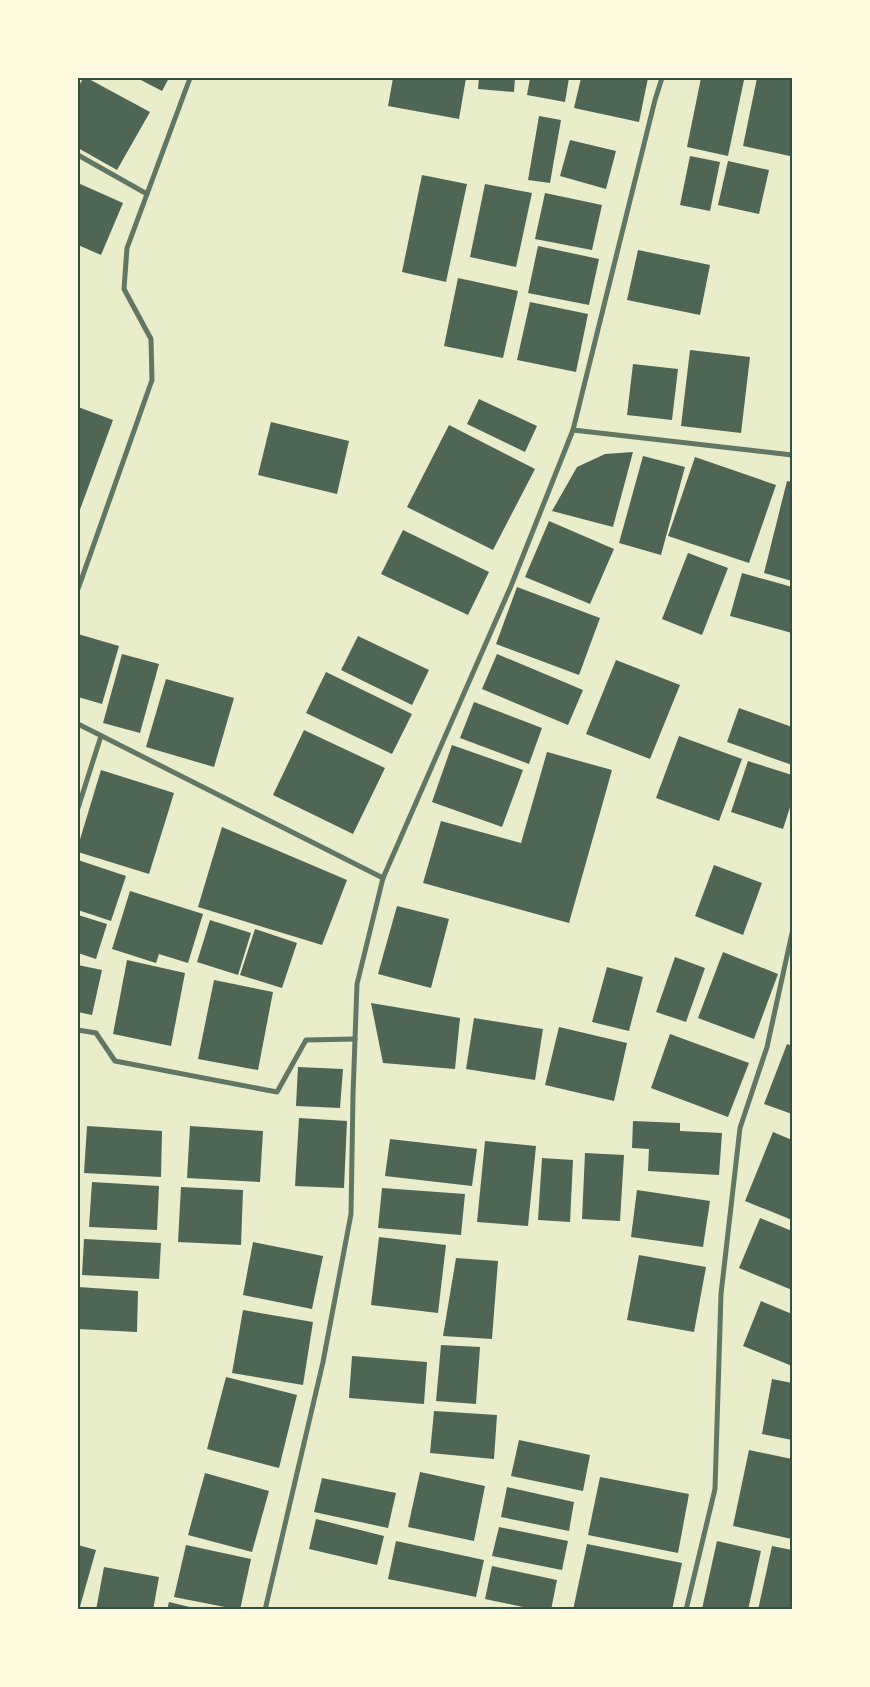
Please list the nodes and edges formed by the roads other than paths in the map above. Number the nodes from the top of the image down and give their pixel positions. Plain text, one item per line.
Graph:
1 (190, 78) edge
2 (662, 78) edge
3 (78, 155) edge
4 (147, 194) junction
5 (573, 430) junction
6 (792, 455) edge
7 (78, 589) edge
8 (78, 724) edge
9 (101, 736) junction
10 (78, 808) edge
11 (383, 878) junction
12 (792, 933) edge
13 (78, 1030) edge
14 (356, 1039) junction
15 (265, 1610) edge
16 (686, 1610) edge

1 - 4 street
2 - 5 street
3 - 4 street
4 - 7 street
5 - 6 street
5 - 11 street
8 - 9 street
9 - 10 street
9 - 11 street
11 - 14 street
12 - 16 street
13 - 14 street
14 - 15 street

